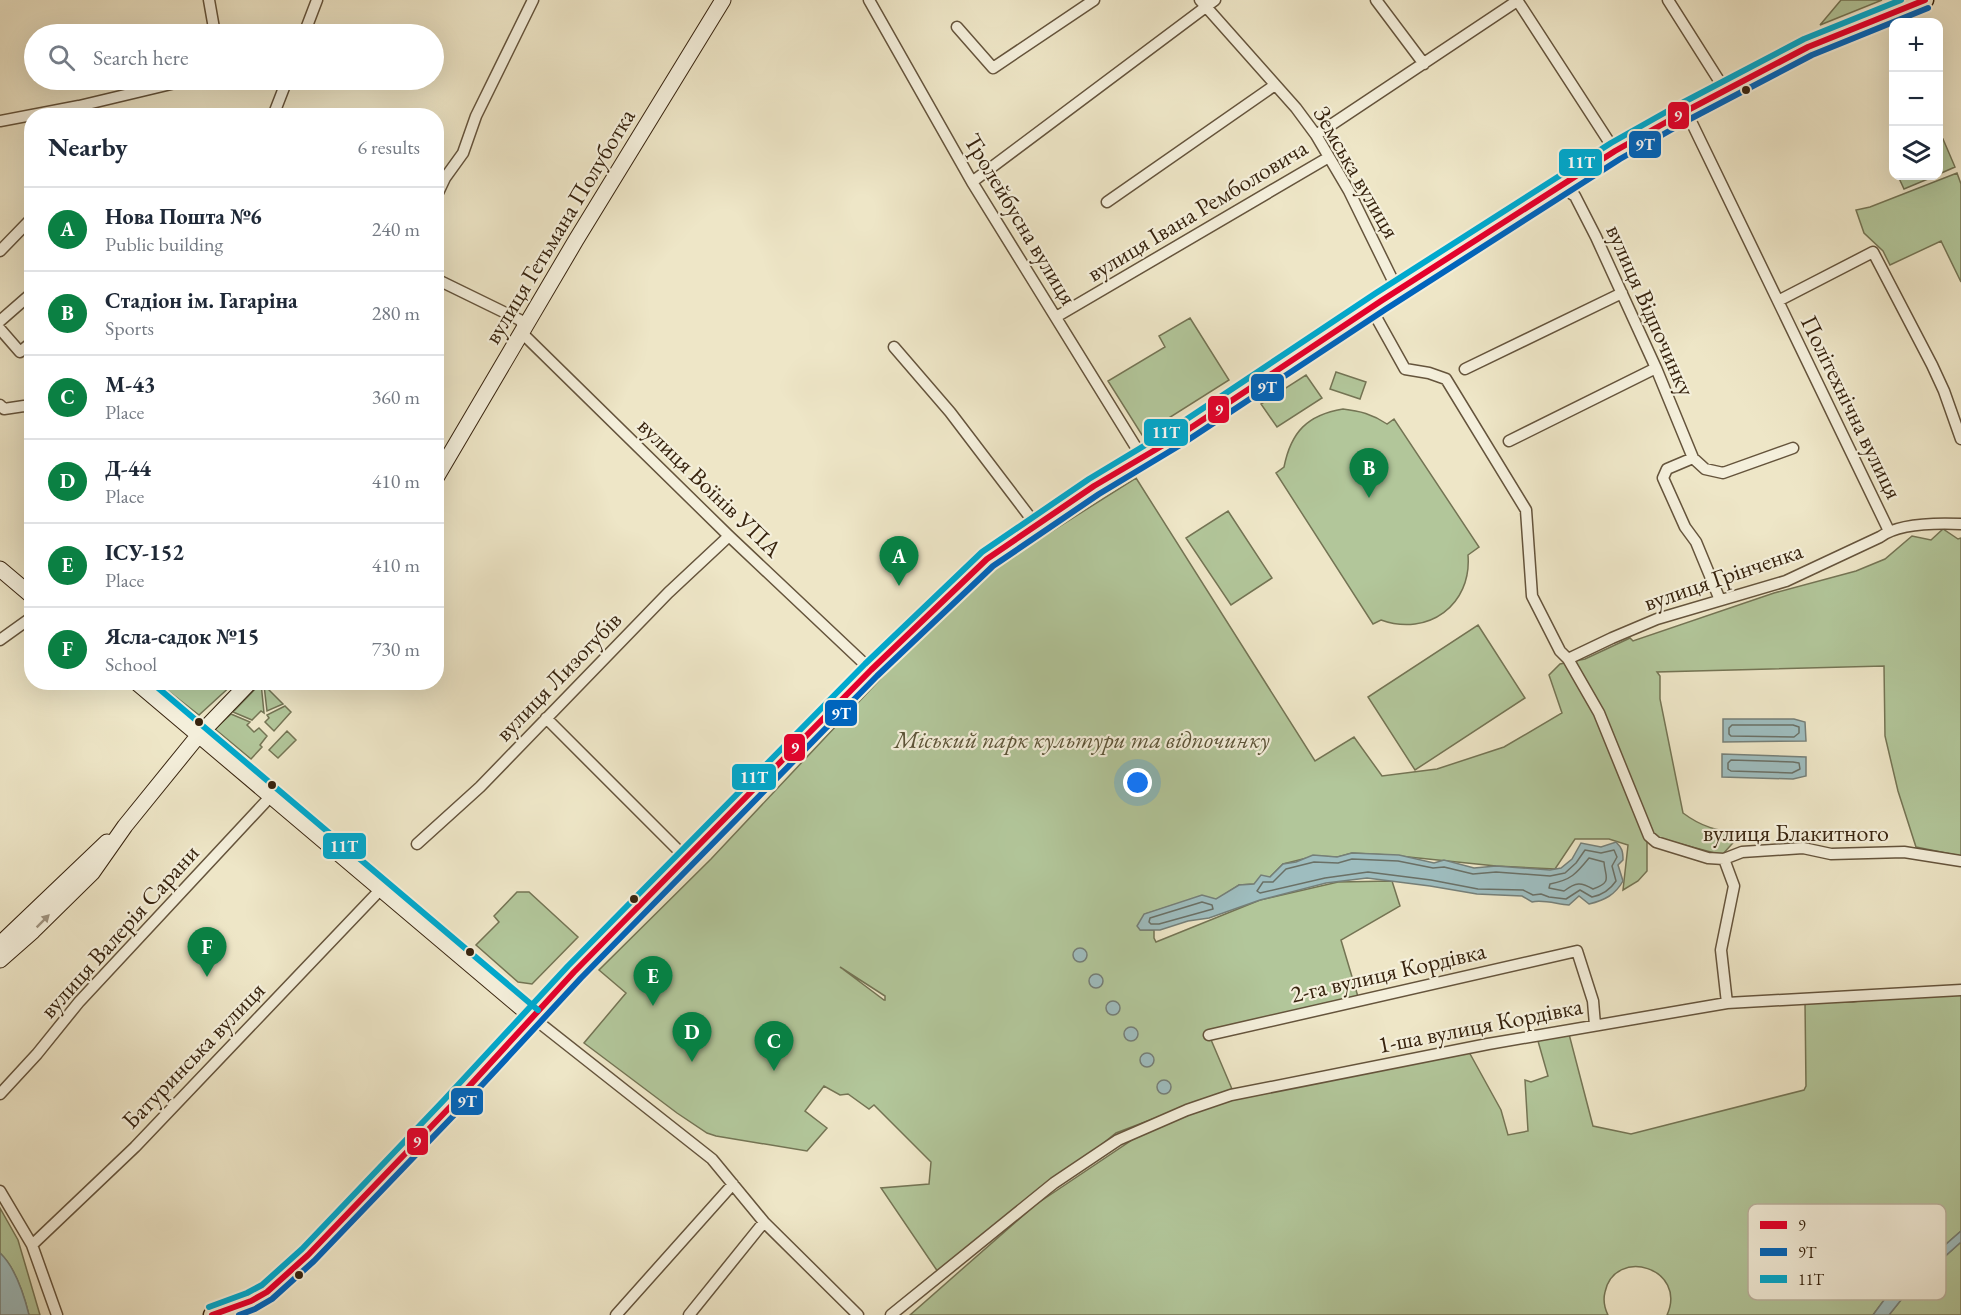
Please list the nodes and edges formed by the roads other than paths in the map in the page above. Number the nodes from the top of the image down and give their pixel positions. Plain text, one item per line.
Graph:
1 (209, 0) edge
2 (317, 0) edge
3 (533, 0) edge
4 (723, 0) edge
5 (869, 0) edge
6 (1094, 0) edge
7 (1376, 0) edge
8 (1517, 0) edge
9 (1668, 0) edge
10 (1925, 0) edge
11 (1207, 2) edge
12 (213, 24) edge
13 (308, 24) edge
14 (957, 27) dead end
15 (1424, 63) junction
16 (1275, 85) junction
17 (146, 90) edge
18 (283, 90) edge
19 (1725, 90) junction
20 (68, 108) edge
21 (276, 108) edge
22 (1686, 111) junction
23 (24, 116) edge
24 (0, 121) edge
25 (1316, 135) junction
26 (1615, 151) junction
27 (1329, 157) junction
28 (444, 182) edge
29 (972, 182) junction
30 (1561, 187) junction
31 (1107, 202) dead end
32 (24, 226) edge
33 (0, 251) edge
34 (444, 283) edge
35 (1398, 291) junction
36 (1622, 293) junction
37 (24, 300) edge
38 (1778, 301) junction
39 (1371, 308) junction
40 (1056, 317) junction
41 (0, 321) edge
42 (0, 329) edge
43 (522, 331) junction
44 (894, 347) dead end
45 (24, 349) edge
46 (1656, 368) junction
47 (1465, 369) dead end
48 (0, 405) edge
49 (24, 406) edge
50 (1961, 439) edge
51 (1509, 441) dead end
52 (1793, 448) dead end
53 (1142, 457) junction
54 (1693, 458) junction
55 (444, 464) edge
56 (1961, 524) edge
57 (1036, 525) junction
58 (1888, 531) junction
59 (729, 536) junction
60 (0, 569) edge
61 (24, 589) edge
62 (1720, 600) junction
63 (24, 623) edge
64 (0, 640) edge
65 (1568, 659) junction
66 (871, 670) junction
67 (145, 690) edge
68 (242, 690) edge
69 (546, 718) junction
70 (198, 736) junction
71 (270, 797) junction
72 (125, 826) junction
73 (417, 844) dead end
74 (687, 859) junction
75 (1724, 859) junction
76 (1961, 861) edge
77 (381, 889) junction
78 (0, 944) edge
79 (0, 960) edge
80 (1961, 990) edge
81 (1727, 1003) junction
82 (532, 1017) junction
83 (1594, 1025) junction
84 (1209, 1035) dead end
85 (0, 1094) edge
86 (733, 1184) junction
87 (0, 1191) edge
88 (764, 1222) junction
89 (32, 1245) junction
90 (57, 1315) edge
91 (212, 1315) edge
92 (616, 1315) edge
93 (689, 1315) edge
94 (858, 1315) edge
95 (891, 1315) edge

1 - 12 street
2 - 13 street
3 - 28 street
4 - 43 street, вулиця Гетьмана Полуботка
5 - 29 street, Тролейбусна вулиця
6 - 14 street
7 - 15 street
8 - 15 street, вулиця Івана Ремболовича
8 - 26 street
9 - 19 street
10 - 19 main road
11 - 16 street, Земська вулиця
11 - 29 street
15 - 25 street, вулиця Івана Ремболовича
16 - 25 street, Земська вулиця
16 - 31 street
17 - 20 street
18 - 21 street
19 - 22 main road
22 - 26 main road
22 - 38 street, Політехнічна вулиця
23 - 24 street
25 - 27 street, Земська вулиця
26 - 30 main road
27 - 35 street, Земська вулиця
27 - 40 street, вулиця Івана Ремболовича
29 - 40 street, Тролейбусна вулиця
30 - 35 main road
30 - 36 street, вулиця Відпочинку
32 - 33 street
34 - 43 street, вулиця Воїнів УПА
35 - 39 main road
36 - 46 street, вулиця Відпочинку
36 - 47 street
37 - 41 street
38 - 50 street, Політехнічна вулиця
38 - 58 street, Політехнічна вулиця
39 - 53 main road
39 - 65 street, вулиця Блакитного
40 - 53 street, Тролейбусна вулиця
42 - 45 street
43 - 55 street, вулиця Гетьмана Полуботка
43 - 59 street, вулиця Воїнів УПА
44 - 57 street
46 - 51 street
46 - 54 street, вулиця Відпочинку
48 - 49 street
52 - 54 street
53 - 57 main road
54 - 62 street
56 - 58 street, вулиця Грінченка
57 - 66 main road
58 - 62 street, вулиця Грінченка
59 - 66 street, вулиця Воїнів УПА
59 - 69 street, вулиця Лизогубів
60 - 61 street
62 - 65 street, вулиця Грінченка
63 - 64 street
65 - 75 street, вулиця Блакитного
66 - 74 main road
67 - 70 street
68 - 70 street
69 - 73 street, вулиця Лизогубів
69 - 74 street
70 - 71 street
70 - 72 street
71 - 77 street
71 - 85 street, вулиця Валерія Сарани
72 - 78 street
79 -> 72 street
74 - 82 main road
75 - 76 street, вулиця Блакитного
75 - 81 street
77 - 82 street
77 - 89 street, Батуринська вулиця
80 - 81 street, 1-ша вулиця Кордівка
81 - 83 street, 1-ша вулиця Кордівка
82 - 86 street
82 - 91 main road
83 - 84 street, 2-га вулиця Кордівка
83 - 95 street, 1-ша вулиця Кордівка
86 - 88 street
86 - 92 street
87 - 89 street
88 - 93 street
88 - 94 street
89 - 90 street

